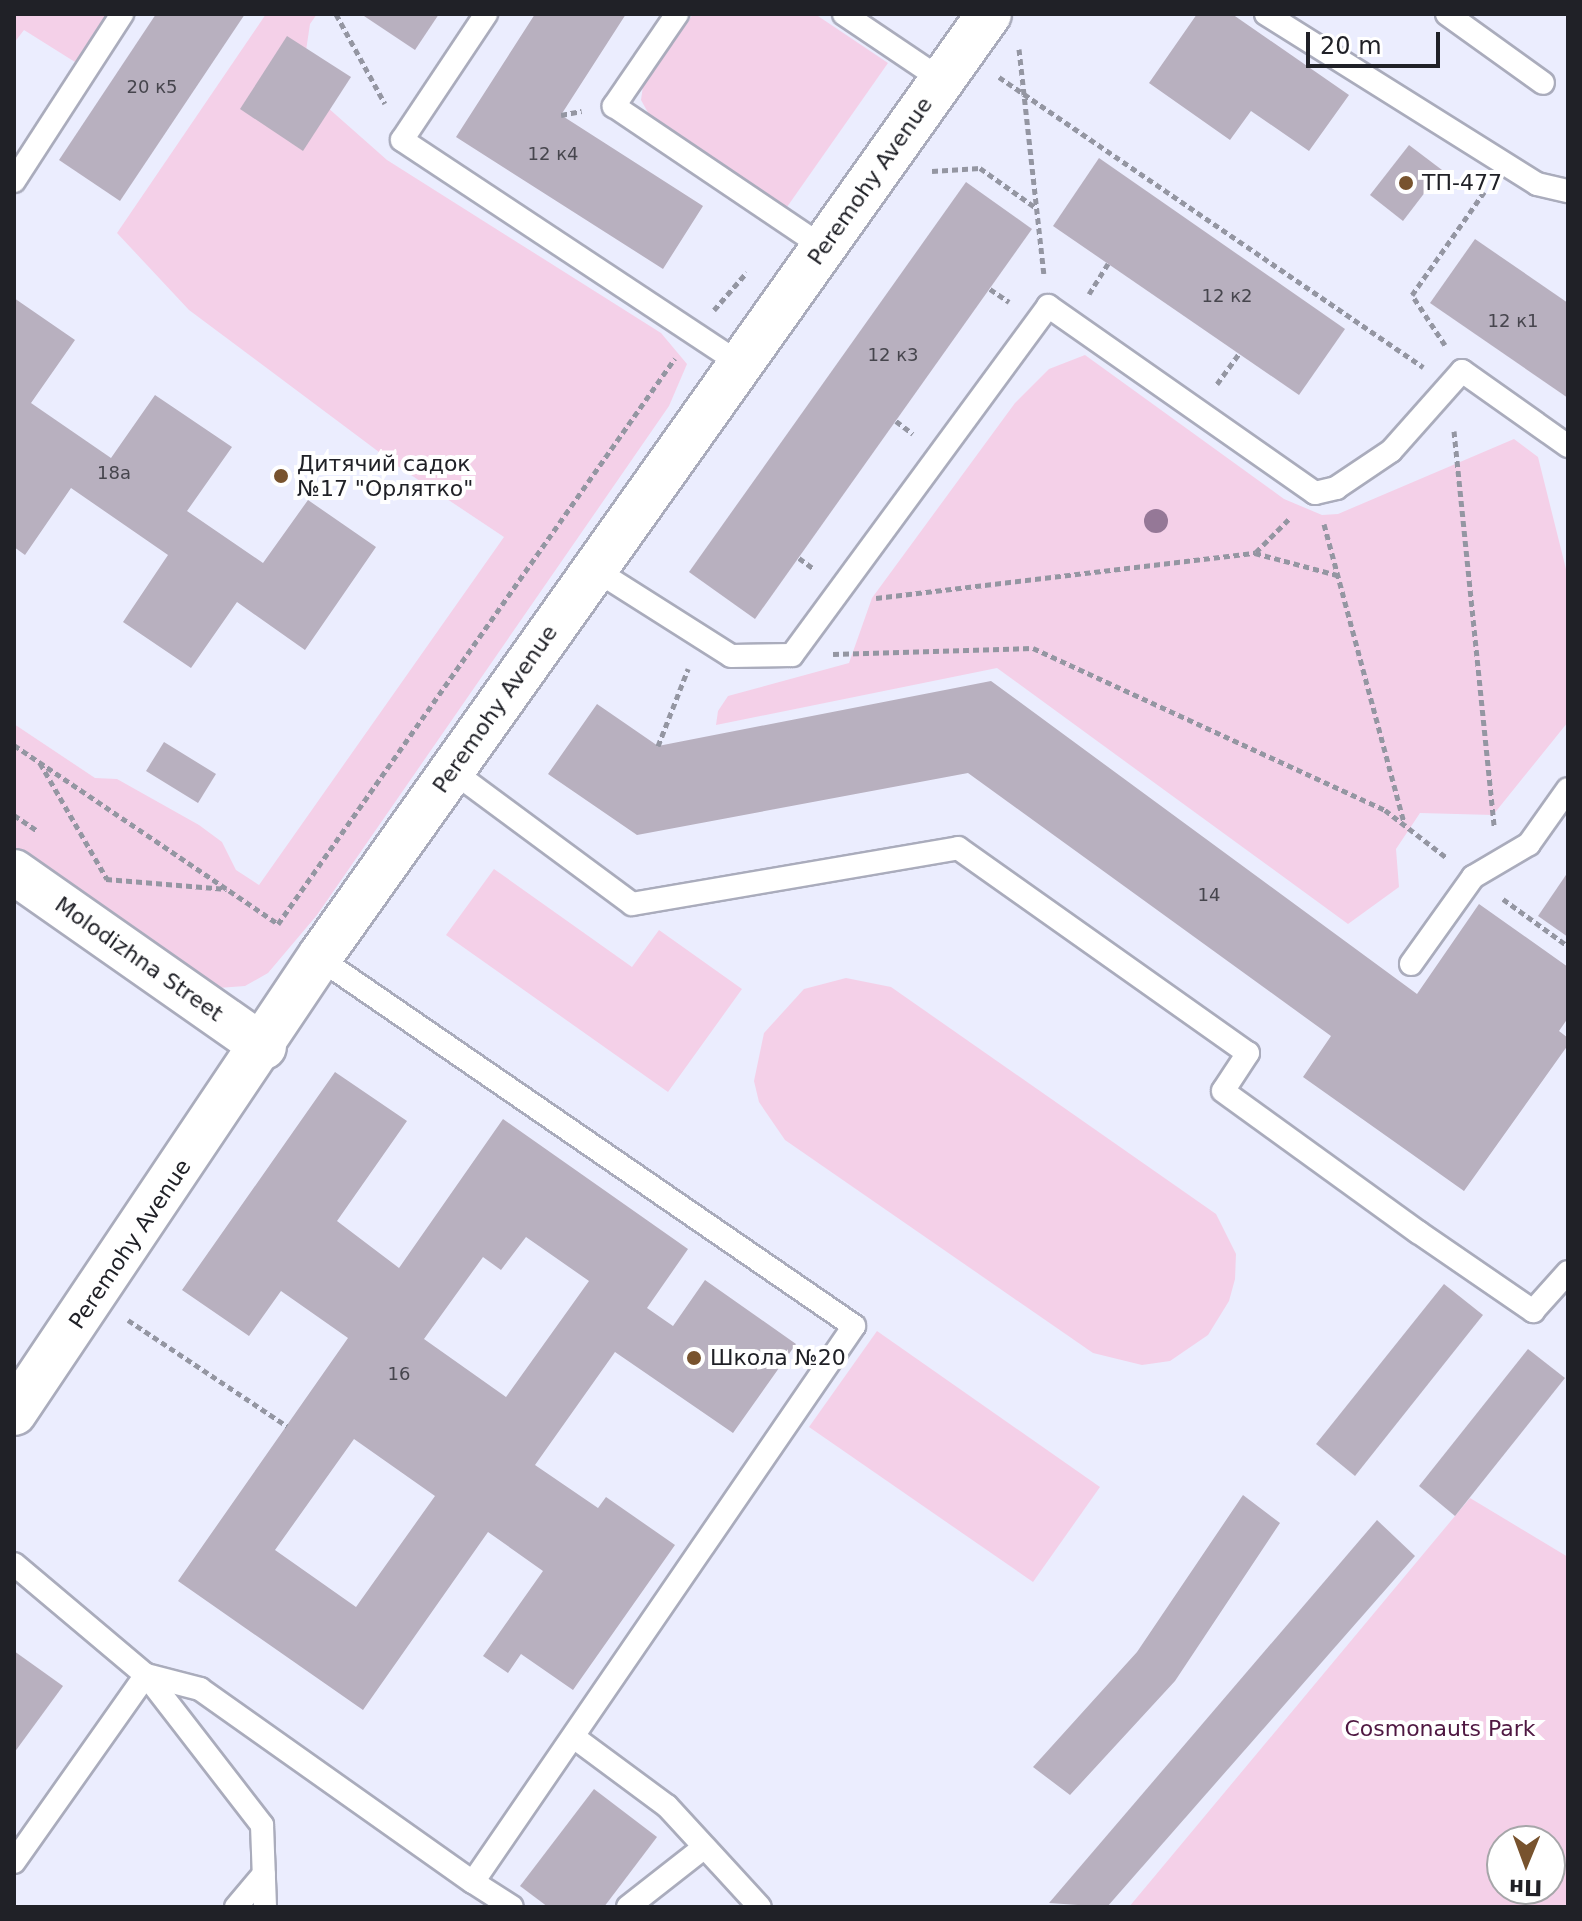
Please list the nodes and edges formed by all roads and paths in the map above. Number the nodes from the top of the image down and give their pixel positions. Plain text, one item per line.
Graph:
1 (122, 14) edge
2 (336, 14) edge
3 (486, 14) edge
4 (677, 14) edge
5 (844, 14) edge
6 (1266, 14) edge
7 (1447, 14) edge
8 (1003, 28) edge
9 (988, 69) dead end
10 (942, 80) junction
11 (1543, 83) dead end
12 (1024, 95) junction
13 (402, 140) junction
14 (1505, 163) junction
15 (928, 171) dead end
16 (14, 181) edge
17 (1568, 191) edge
18 (1037, 209) junction
19 (806, 235) junction
20 (1048, 306) junction
21 (692, 334) junction
22 (740, 364) junction
23 (1456, 378) junction
24 (1568, 446) edge
25 (1315, 493) junction
26 (1255, 553) junction
27 (594, 569) junction
28 (1337, 575) junction
29 (872, 598) dead end
30 (701, 638) junction
31 (792, 655) junction
32 (14, 745) edge
33 (658, 746) dead end
34 (40, 762) junction
35 (451, 770) junction
36 (1568, 789) edge
37 (14, 815) edge
38 (1405, 825) junction
39 (49, 839) dead end
40 (1498, 862) junction
41 (84, 864) dead end
42 (14, 872) edge
43 (1473, 877) junction
44 (108, 880) junction
45 (228, 889) junction
46 (1568, 946) edge
47 (133, 955) junction
48 (319, 958) junction
49 (1411, 964) dead end
50 (264, 1047) junction
51 (1568, 1272) edge
52 (114, 1310) dead end
53 (14, 1413) edge
54 (287, 1426) dead end
55 (14, 1564) edge
56 (146, 1675) junction
57 (575, 1738) junction
58 (702, 1849) junction
59 (14, 1862) edge
60 (264, 1874) junction
61 (473, 1882) junction
62 (236, 1907) edge
63 (265, 1907) edge
64 (512, 1907) edge
65 (628, 1907) edge
66 (760, 1907) edge

1 - 16 lane
2 - 13 path
3 - 13 lane
4 - 19 lane
5 - 10 lane
6 - 14 lane
7 - 11 lane
8 - 10 street, Peremohy Avenue
8 - 12 path
9 - 12 path
10 - 19 street, Peremohy Avenue
12 - 18 path
12 - 23 path
13 - 21 lane
14 - 17 lane
14 - 23 path
15 - 18 path
18 - 20 path
19 - 21 path
19 - 22 street, Peremohy Avenue
20 - 25 lane
20 - 31 lane
21 - 22 lane
21 - 45 path
22 - 27 street, Peremohy Avenue
23 - 24 lane
23 - 25 lane
23 - 40 path
25 - 26 path
25 - 28 path
26 - 28 path
26 - 29 path
27 - 30 lane
27 - 35 street, Peremohy Avenue
28 - 38 path
30 - 31 lane
30 - 33 path
31 - 38 path
32 - 34 path
34 - 44 path
34 - 45 path
35 - 48 street, Peremohy Avenue
35 - 51 lane
36 - 40 lane
37 - 39 path
38 - 43 path
40 - 43 lane
41 - 44 path
42 - 47 street, Molodizhna Street
43 - 46 path
43 - 49 lane
44 - 45 path
44 - 47 path
47 - 50 street, Molodizhna Street
48 - 50 street, Peremohy Avenue
48 - 57 lane
50 - 53 street, Peremohy Avenue
52 - 54 path
55 - 56 lane
56 - 59 lane
56 - 60 lane
56 - 61 lane
57 - 58 lane
57 - 61 lane
58 - 65 lane
58 - 66 lane
60 - 62 lane
60 - 63 lane
61 - 64 lane

